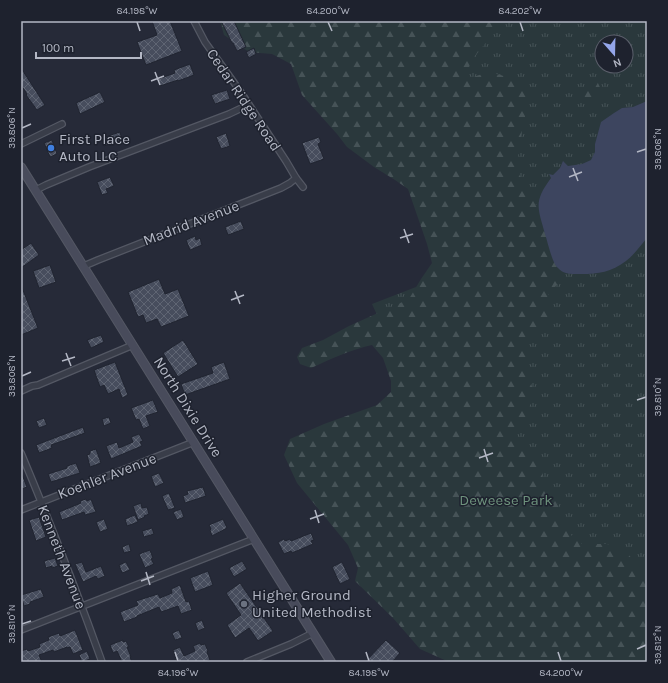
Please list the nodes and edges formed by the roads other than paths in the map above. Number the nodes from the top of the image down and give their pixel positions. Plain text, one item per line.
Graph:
1 (194, 21) edge
2 (248, 105) junction
3 (62, 124) dead end
4 (21, 144) edge
5 (21, 167) edge
6 (296, 178) junction
7 (303, 187) dead end
8 (36, 190) junction
9 (84, 266) junction
10 (133, 345) junction
11 (21, 391) edge
12 (194, 442) junction
13 (21, 453) edge
14 (41, 502) junction
15 (21, 510) edge
16 (254, 539) junction
17 (82, 606) junction
18 (21, 630) edge
19 (313, 633) junction
20 (102, 662) edge
21 (248, 662) edge
22 (331, 662) edge

1 - 2 street, Cedar Ridge Road
2 - 6 street, Cedar Ridge Road
2 - 8 street
3 - 4 street
5 - 8 main road, North Dixie Drive
6 - 7 street, Cedar Ridge Road
6 - 9 street, Madrid Avenue
8 - 9 main road, North Dixie Drive
9 - 10 main road, North Dixie Drive
10 - 11 street
10 - 12 main road, North Dixie Drive
12 - 14 street, Koehler Avenue
12 - 16 main road, North Dixie Drive
13 - 14 street, Kenneth Avenue
14 - 15 street, Koehler Avenue
14 - 17 street, Kenneth Avenue
16 - 17 street
16 - 19 main road, North Dixie Drive
17 - 18 street
17 - 20 street, Kenneth Avenue
19 - 21 street
19 - 22 main road, North Dixie Drive

